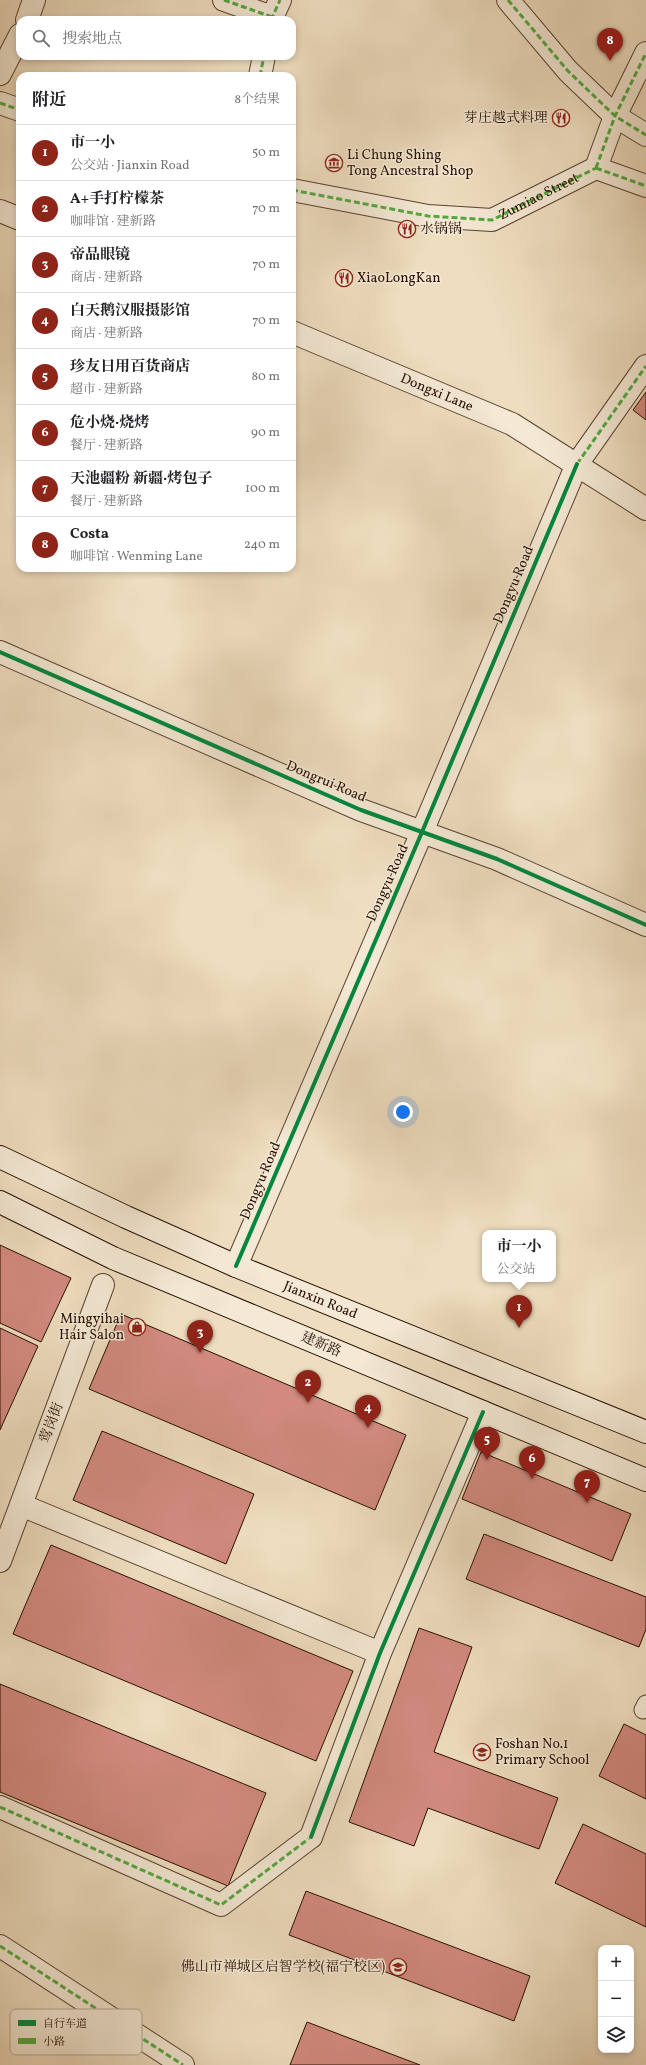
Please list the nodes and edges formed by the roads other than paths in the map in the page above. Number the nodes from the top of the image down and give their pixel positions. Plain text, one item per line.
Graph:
1 (34, 0) edge
2 (224, 0) edge
3 (508, 0) edge
4 (274, 12) edge
5 (28, 16) edge
6 (16, 43) edge
7 (646, 53) edge
8 (263, 60) edge
9 (261, 72) edge
10 (0, 74) edge
11 (0, 103) edge
12 (16, 109) edge
13 (615, 116) junction
14 (646, 135) edge
15 (596, 168) junction
16 (646, 186) edge
17 (296, 191) edge
18 (0, 211) edge
19 (16, 217) edge
20 (296, 334) edge
21 (646, 366) edge
22 (577, 464) junction
23 (646, 509) edge
24 (0, 652) edge
25 (422, 832) junction
26 (646, 925) edge
27 (0, 1157) edge
28 (0, 1202) edge
29 (236, 1266) junction
30 (103, 1285) dead end
31 (483, 1412) junction
32 (646, 1432) edge
33 (646, 1480) edge
34 (21, 1505) junction
35 (0, 1561) edge
36 (380, 1653) junction
37 (0, 1807) edge
38 (0, 1946) edge
39 (97, 2009) edge
40 (142, 2038) edge
41 (183, 2065) edge

1 - 5 street
2 - 4 street
3 - 13 street
6 - 10 street
7 - 13 street
8 - 9 street
11 - 12 street
13 - 14 street
13 - 15 street
15 - 16 street
15 - 17 street, Zumiao Street
18 - 19 street
20 - 22 street, Dongxi Lane
21 - 22 street, Dongyu Road
22 - 23 street, Dongxi Lane
22 - 25 street, Dongyu Road
24 - 25 street, Dongrui Road
25 - 26 street, Dongrui Road
25 - 29 street, Dongyu Road
27 - 29 street, Jianxin Road
28 - 31 street, 建新路
29 - 32 street, Jianxin Road
30 - 34 street, 莺岗街
31 - 33 street, 建新路
31 - 36 street
34 - 35 street, 莺岗街
34 - 36 street
36 - 37 street
38 - 39 street
40 - 41 street

